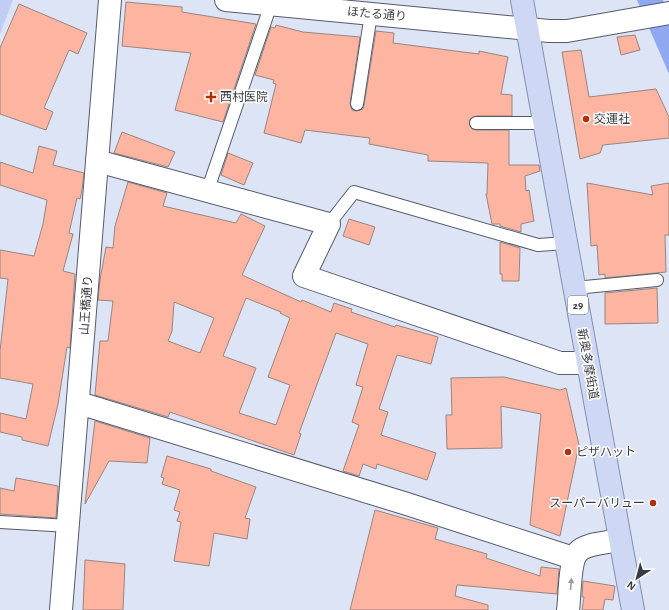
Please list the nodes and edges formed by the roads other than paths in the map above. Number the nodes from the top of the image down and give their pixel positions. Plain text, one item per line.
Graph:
1 (110, 0) edge
2 (226, 0) edge
3 (522, 0) edge
4 (248, 1) edge
5 (271, 4) junction
6 (669, 13) edge
7 (371, 14) junction
8 (528, 29) junction
9 (356, 104) dead end
10 (476, 123) dead end
11 (544, 123) junction
12 (97, 162) junction
13 (207, 192) junction
14 (329, 224) junction
15 (566, 243) junction
16 (657, 280) dead end
17 (575, 288) junction
18 (587, 364) junction
19 (79, 403) junction
20 (0, 522) edge
21 (69, 526) junction
22 (620, 540) junction
23 (573, 558) junction
24 (61, 610) edge
25 (568, 610) edge
26 (632, 610) edge

1 - 12 street, 山王橋通り
2 - 4 street, ほたる通り
3 - 8 main road, 新奥多摩街道 / 29
4 - 5 street, ほたる通り
5 - 7 street, ほたる通り
5 - 13 lane
6 - 8 street, ほたる通り
7 - 8 street, ほたる通り
7 - 9 lane
8 - 11 main road, 新奥多摩街道 / 29
10 - 11 lane
11 - 15 main road, 新奥多摩街道 / 29
12 - 13 street
12 - 19 street, 山王橋通り
13 - 14 street
14 - 15 lane
14 - 18 street
15 - 17 main road, 新奥多摩街道 / 29
16 - 17 lane
17 - 18 main road, 新奥多摩街道 / 29
18 - 22 main road, 新奥多摩街道 / 29
19 - 21 street, 山王橋通り
19 - 23 street
20 - 21 lane
21 - 24 street, 山王橋通り
22 - 23 street
22 - 26 main road, 新奥多摩街道 / 29
25 -> 23 street

